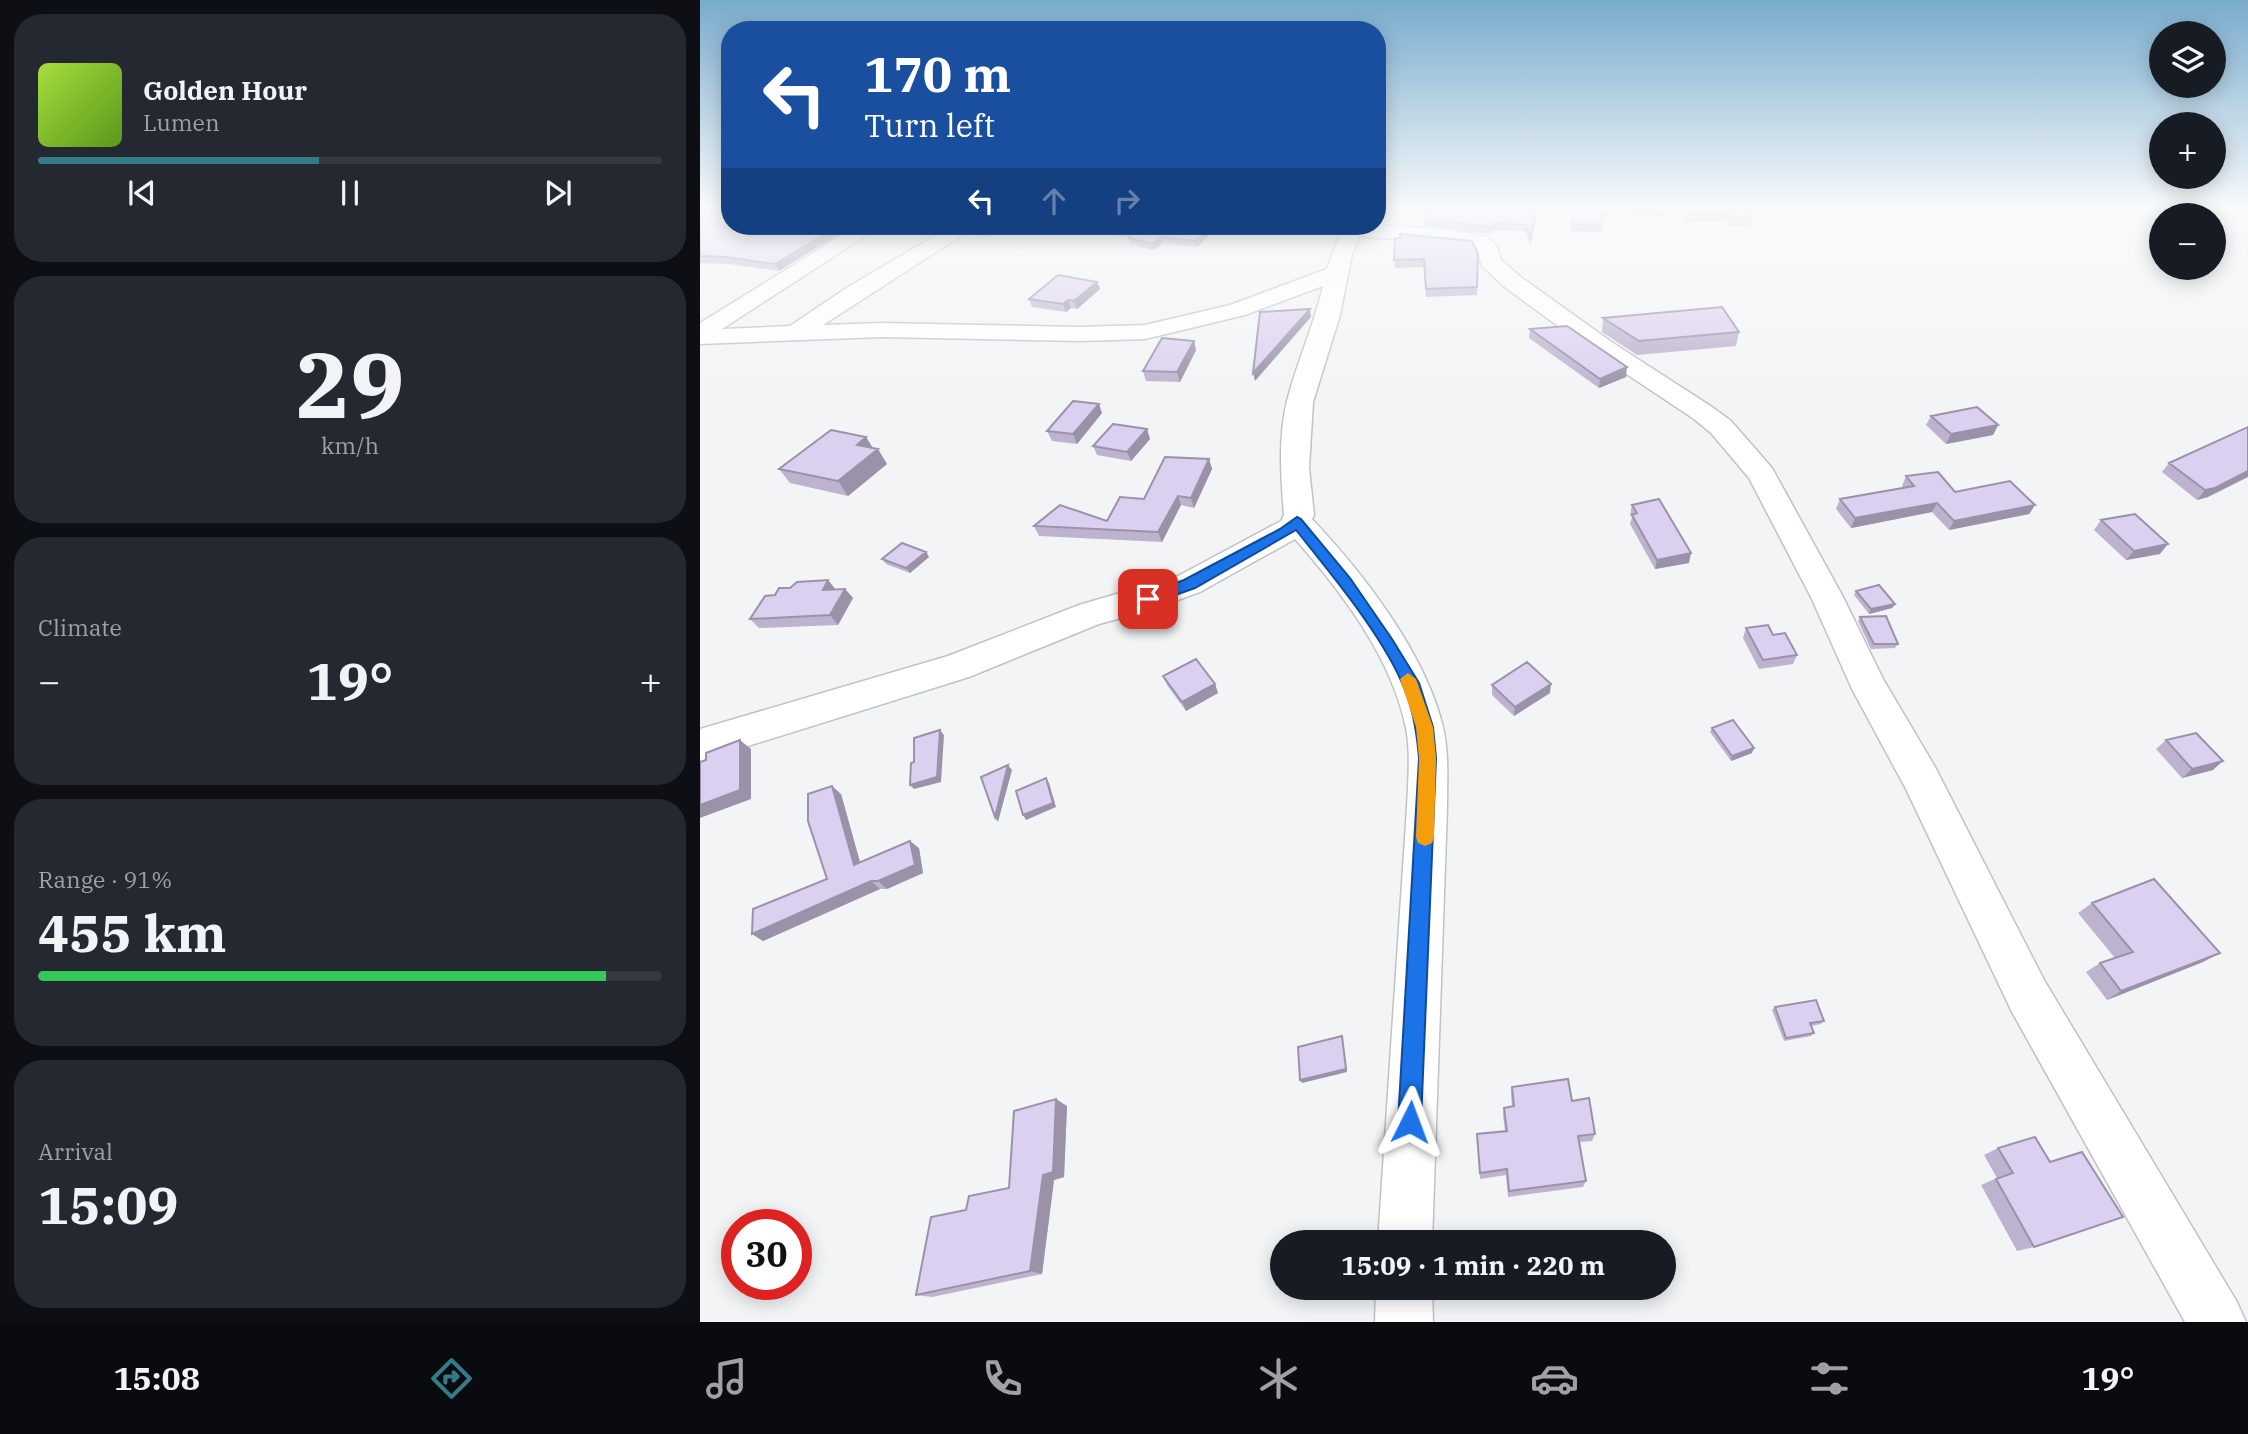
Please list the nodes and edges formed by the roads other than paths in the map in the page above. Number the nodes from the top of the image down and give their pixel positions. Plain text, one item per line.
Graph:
1 (795, 271) edge
2 (892, 271) edge
3 (1501, 271) edge
4 (1337, 273) joint
5 (798, 332) junction
6 (700, 335) edge
7 (1297, 522) junction
8 (700, 745) edge
9 (1406, 1230) edge
10 (1404, 1300) edge
11 (1404, 1322) edge
12 (2217, 1322) edge

1 - 6 street
2 - 5 street
3 - 12 street
4 - 5 street
4 - 7 street
5 - 6 street
7 - 8 street
7 - 9 street
10 - 11 street

